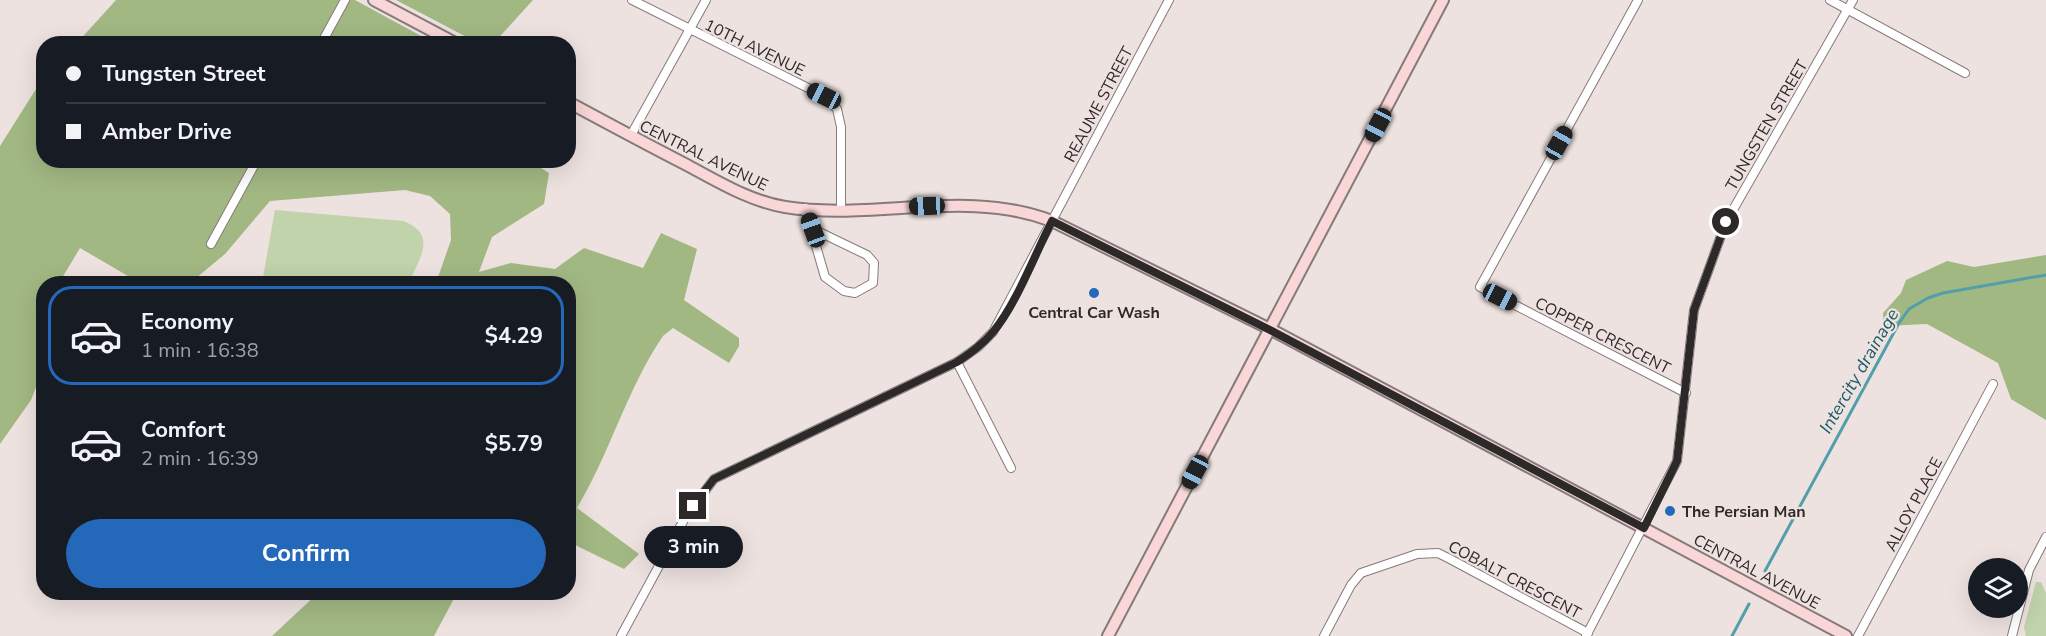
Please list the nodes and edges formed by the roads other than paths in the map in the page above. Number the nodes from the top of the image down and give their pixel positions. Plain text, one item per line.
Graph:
1 (345, 0) edge
2 (374, 0) edge
3 (632, 0) edge
4 (706, 0) edge
5 (1169, 0) edge
6 (1443, 0) edge
7 (1638, 0) edge
8 (1830, 0) edge
9 (1853, 0) edge
10 (1848, 9) junction
11 (689, 30) junction
12 (325, 36) edge
13 (442, 36) edge
14 (1965, 73) dead end
15 (576, 106) edge
16 (631, 135) junction
17 (253, 168) edge
18 (805, 208) junction
19 (841, 209) junction
20 (1052, 221) junction
21 (813, 230) junction
22 (211, 244) dead end
23 (1270, 330) junction
24 (957, 362) junction
25 (1993, 384) dead end
26 (1686, 393) junction
27 (1011, 468) dead end
28 (1644, 528) junction
29 (2046, 537) edge
30 (1587, 634) edge
31 (621, 636) edge
32 (1108, 636) edge
33 (1324, 636) edge
34 (1846, 636) edge
35 (1858, 636) edge
36 (2012, 636) edge

1 - 12 street
2 - 13 main road
3 - 11 street, 10TH AVENUE
4 - 11 street
5 - 20 street, REAUME STREET
6 - 23 main road
7 - 26 street, COPPER CRESCENT
8 - 10 street
9 - 10 street, TUNGSTEN STREET
10 - 14 street
10 - 26 street, TUNGSTEN STREET
11 - 16 street
11 - 19 street, 10TH AVENUE
15 - 16 main road, CENTRAL AVENUE
16 - 18 main road, CENTRAL AVENUE
17 - 22 street
18 - 19 main road, CENTRAL AVENUE
18 - 21 street
19 - 20 main road, CENTRAL AVENUE
20 - 23 main road, CENTRAL AVENUE
20 - 24 street, REAUME STREET
21 - 21 street
23 - 28 main road, CENTRAL AVENUE
23 - 32 main road
24 - 27 street
24 - 31 street, REAUME STREET
25 - 35 street, ALLOY PLACE
26 - 28 street, TUNGSTEN STREET
28 - 30 street, TUNGSTEN STREET
28 - 34 main road, CENTRAL AVENUE
29 - 36 street
30 - 33 street, COBALT CRESCENT

